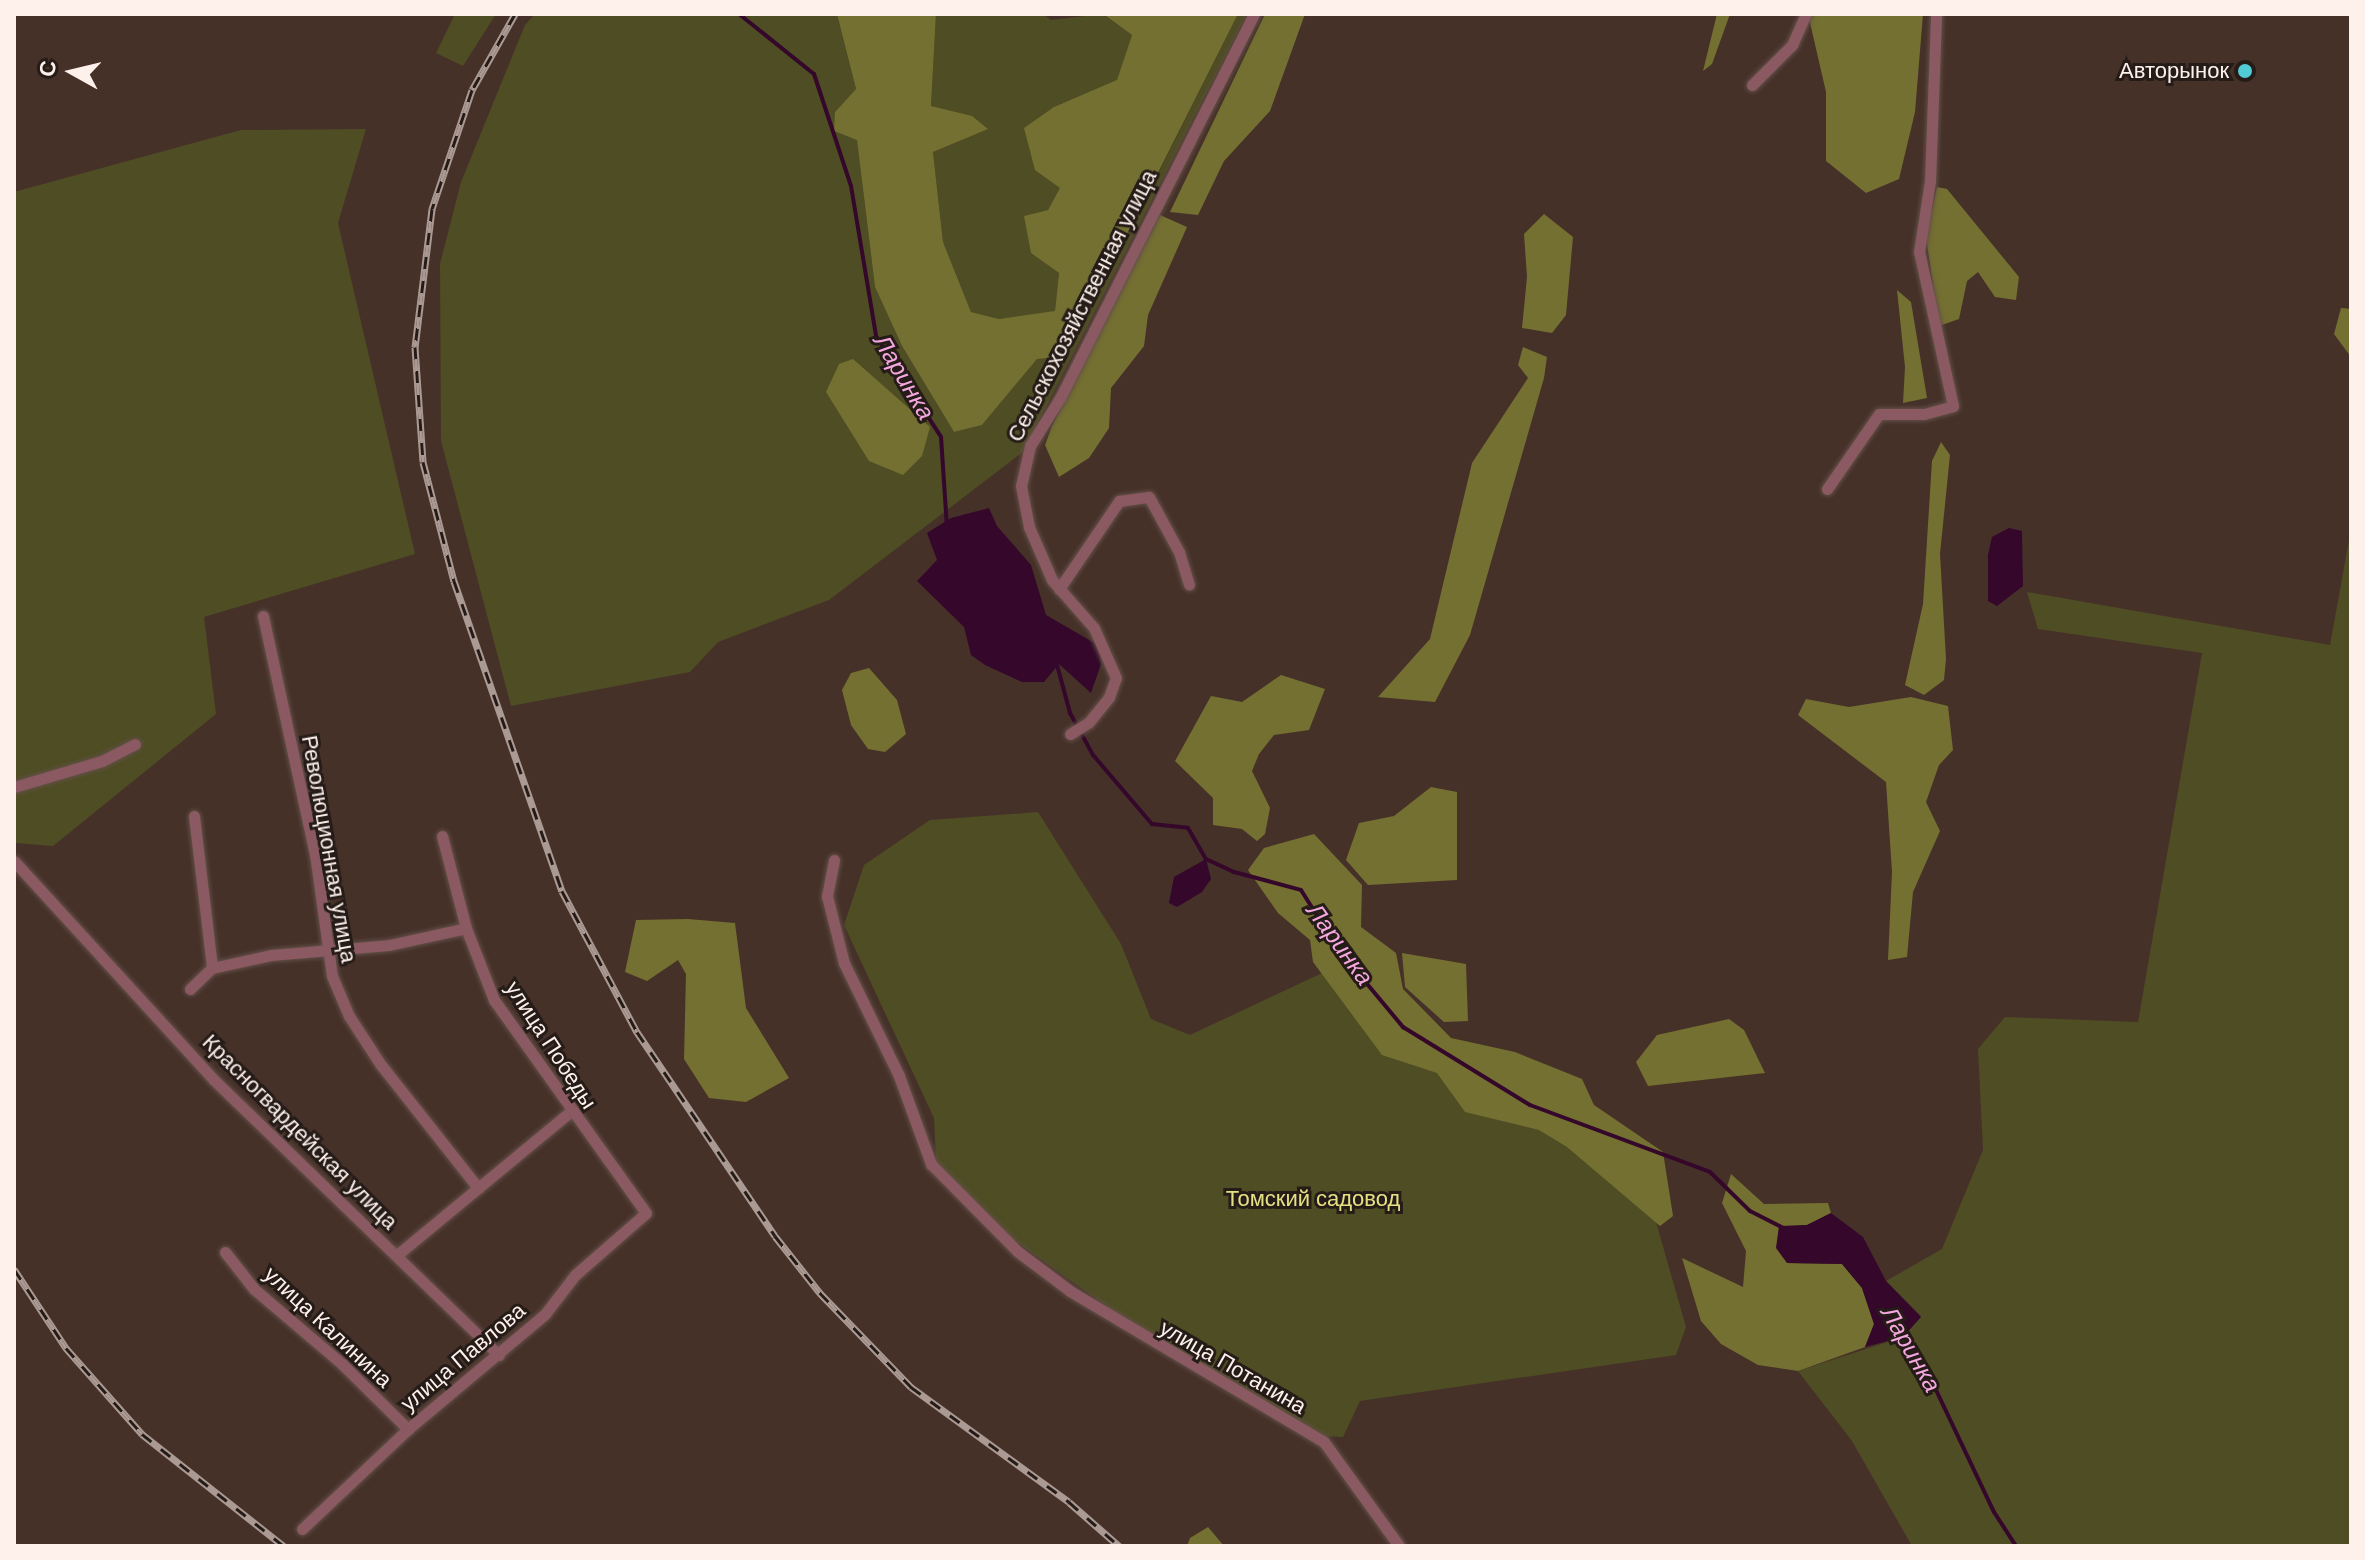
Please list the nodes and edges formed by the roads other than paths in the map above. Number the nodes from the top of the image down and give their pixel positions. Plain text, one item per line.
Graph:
1 (1254, 14) edge
2 (1806, 14) edge
3 (1936, 14) edge
4 (1752, 85) dead end
5 (1827, 489) dead end
6 (1189, 585) dead end
7 (1059, 589) junction
8 (263, 616) dead end
9 (1070, 734) dead end
10 (135, 744) dead end
11 (14, 787) edge
12 (194, 816) dead end
13 (442, 836) dead end
14 (834, 860) dead end
15 (14, 861) edge
16 (466, 928) junction
17 (325, 952) junction
18 (212, 968) junction
19 (190, 989) dead end
20 (570, 1112) junction
21 (478, 1188) junction
22 (646, 1213) joint
23 (225, 1252) dead end
24 (397, 1255) junction
25 (499, 1355) junction
26 (408, 1429) junction
27 (302, 1529) dead end
28 (1399, 1546) edge

1 - 7 street, Сельскохозяйственная улица
2 - 4 street
3 - 5 street
6 - 7 street
7 - 9 street, Сельскохозяйственная улица
8 - 17 street, Революционная улица
10 - 11 street
12 - 18 street
13 - 16 street, улица Победы
14 - 28 street, улица Потанина
15 - 24 street, Красногвардейская улица
16 - 17 street
16 - 20 street, улица Победы
17 - 18 street
17 - 21 street, Революционная улица
18 - 19 street
20 - 21 street
20 - 22 street, улица Победы
21 - 24 street
22 - 25 street, улица Павлова
23 - 26 street, улица Калинина
24 - 25 street, Красногвардейская улица
25 - 26 street, улица Павлова
26 - 27 street, улица Павлова

